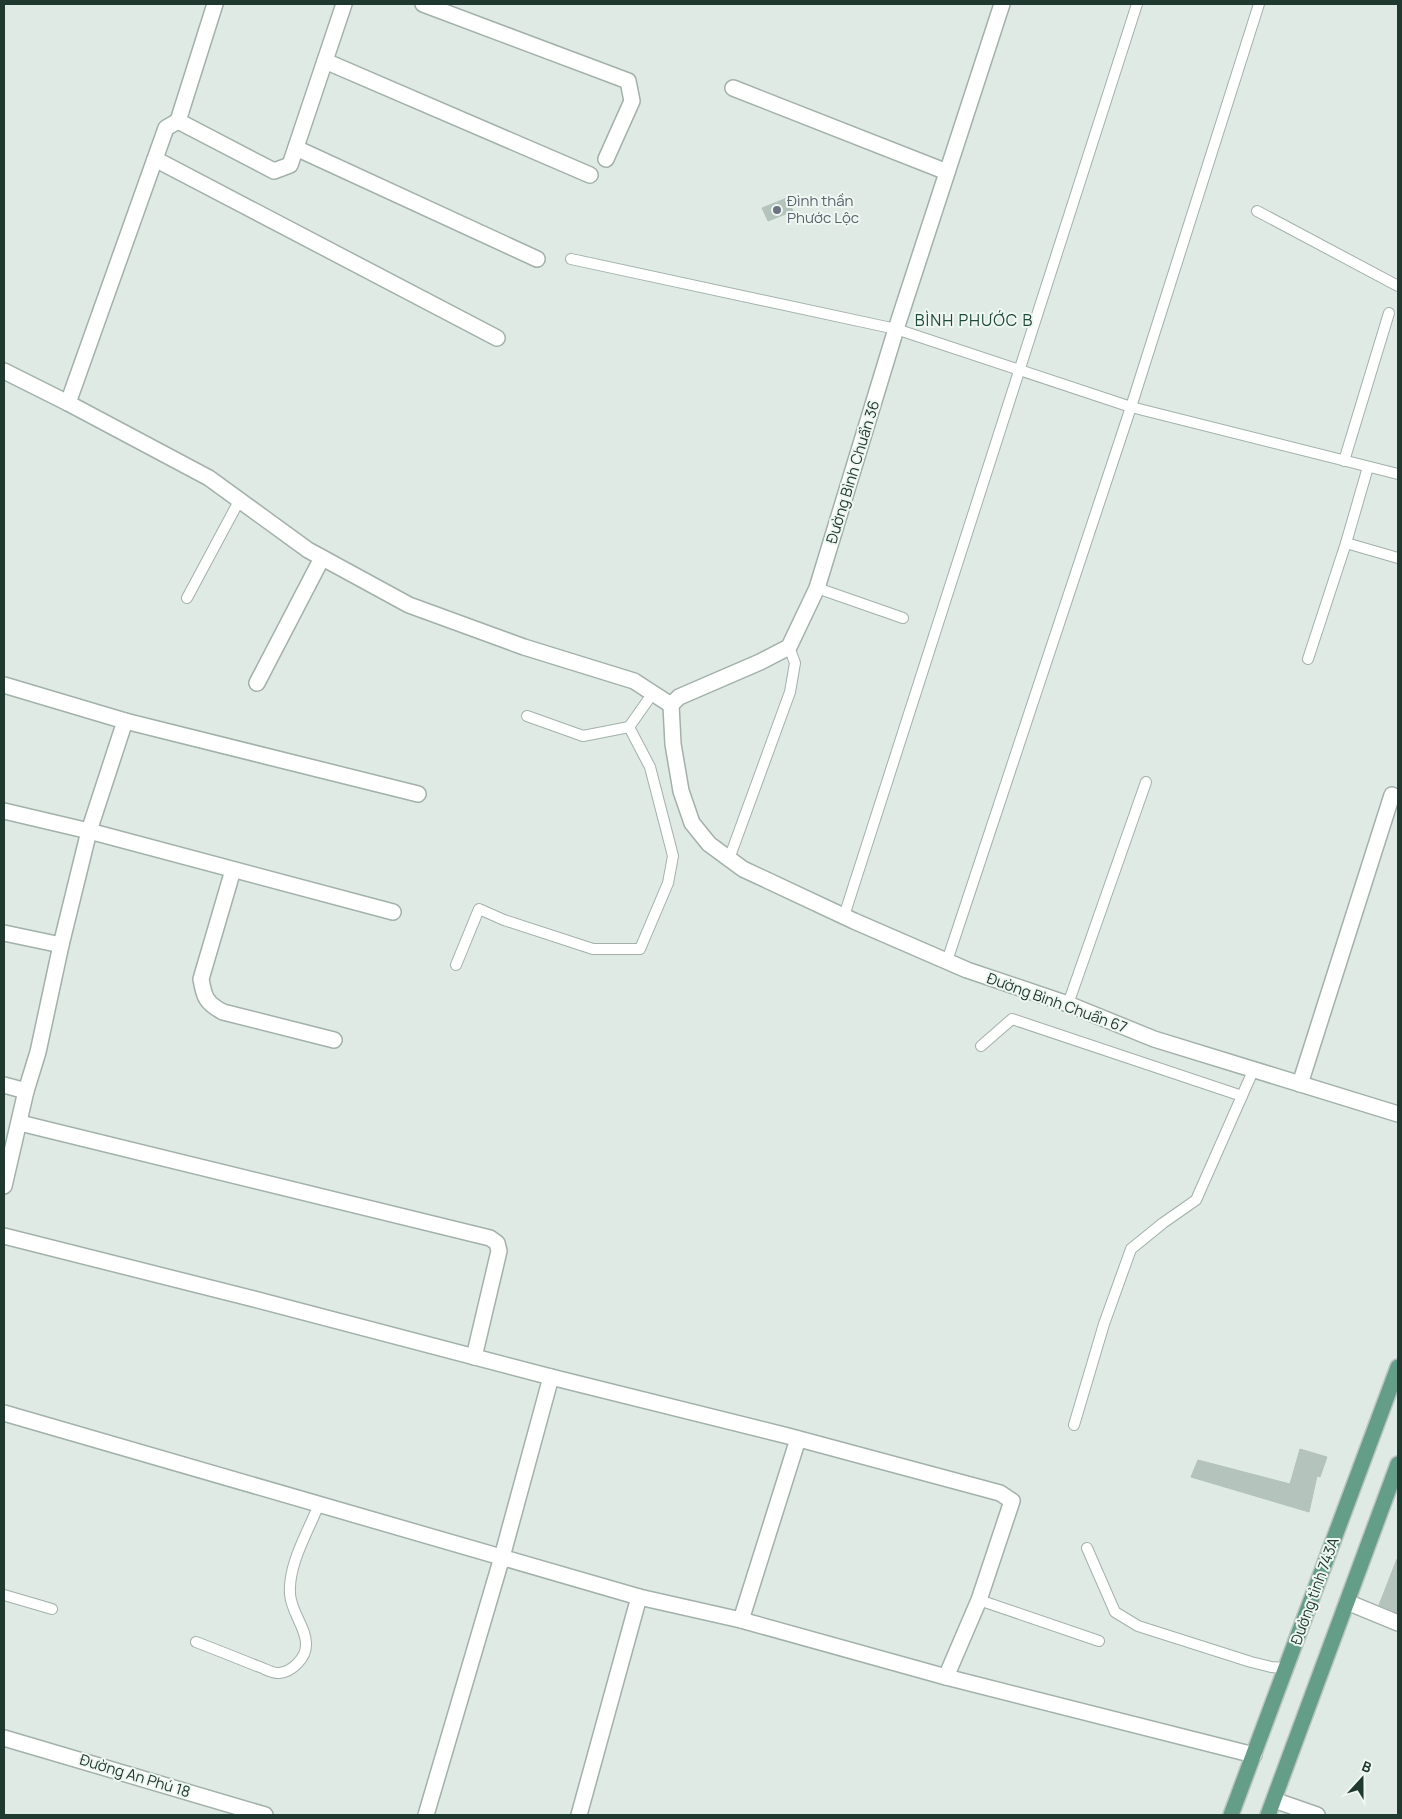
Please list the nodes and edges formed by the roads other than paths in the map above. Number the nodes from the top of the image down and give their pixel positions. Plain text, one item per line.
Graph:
1 (215, 4) edge
2 (344, 4) edge
3 (423, 4) edge
4 (1002, 4) edge
5 (1137, 4) edge
6 (1259, 4) edge
7 (325, 61) junction
8 (733, 88) dead end
9 (178, 121) junction
10 (296, 148) junction
11 (155, 159) junction
12 (606, 159) dead end
13 (947, 172) junction
14 (590, 176) dead end
15 (1257, 211) dead end
16 (537, 259) dead end
17 (570, 259) dead end
18 (1398, 286) edge
19 (1389, 313) dead end
20 (896, 329) junction
21 (497, 338) dead end
22 (1019, 370) junction
23 (4, 371) edge
24 (68, 403) junction
25 (1131, 406) junction
26 (1344, 461) junction
27 (1368, 467) junction
28 (1398, 474) edge
29 (240, 501) junction
30 (1346, 543) junction
31 (322, 558) junction
32 (1398, 558) edge
33 (816, 588) junction
34 (187, 598) dead end
35 (903, 618) dead end
36 (789, 647) junction
37 (1308, 659) dead end
38 (257, 682) dead end
39 (4, 685) edge
40 (653, 693) junction
41 (671, 705) junction
42 (527, 716) dead end
43 (125, 721) junction
44 (629, 727) junction
45 (1146, 782) dead end
46 (418, 794) dead end
47 (1392, 795) dead end
48 (4, 811) edge
49 (89, 831) junction
50 (729, 859) junction
51 (232, 870) junction
52 (393, 912) dead end
53 (844, 916) junction
54 (4, 932) edge
55 (61, 945) junction
56 (947, 961) junction
57 (456, 965) dead end
58 (1068, 1004) junction
59 (334, 1040) dead end
60 (981, 1046) dead end
61 (1253, 1071) junction
62 (1300, 1084) junction
63 (4, 1085) edge
64 (26, 1091) junction
65 (1242, 1096) junction
66 (1398, 1114) edge
67 (20, 1123) junction
68 (4, 1186) edge
69 (4, 1236) edge
70 (474, 1356) junction
71 (1398, 1367) edge
72 (550, 1377) junction
73 (4, 1413) edge
74 (1074, 1425) dead end
75 (798, 1439) junction
76 (1398, 1464) edge
77 (318, 1504) junction
78 (1087, 1548) dead end
79 (502, 1557) junction
80 (4, 1595) edge
81 (639, 1597) junction
82 (979, 1600) junction
83 (1347, 1602) junction
84 (52, 1609) dead end
85 (741, 1620) junction
86 (1398, 1623) edge
87 (196, 1642) dead end
88 (1099, 1642) dead end
89 (1286, 1668) junction
90 (946, 1676) junction
91 (4, 1738) edge
92 (1254, 1755) junction
93 (1274, 1800) junction
94 (265, 1815) edge
95 (426, 1815) edge
96 (578, 1815) edge
97 (1232, 1815) edge
98 (1268, 1815) edge
99 (1318, 1815) edge

1 - 9 street
2 - 7 street
3 - 12 street
4 - 13 street, Đường Bình Chuẩn 36
5 - 22 lane
6 - 25 lane
7 - 10 street
7 - 14 street
8 - 13 street
9 - 10 street
9 - 11 street
10 - 16 street
11 - 21 street
11 - 24 street
13 - 20 street, Đường Bình Chuẩn 36
15 - 18 lane
17 - 20 lane
19 - 26 lane
20 - 22 lane
20 - 33 street, Đường Bình Chuẩn 36
22 - 25 lane
22 - 53 lane
23 - 24 street
24 - 29 street
25 - 26 lane
25 - 56 lane
26 - 27 lane
27 - 28 lane
27 - 30 lane
29 - 31 street
29 - 34 lane
30 - 32 lane
30 - 37 lane
31 - 38 street
31 - 40 street
33 - 35 lane
33 - 36 street, Đường Bình Chuẩn 36
36 - 41 street
36 - 50 lane
39 - 43 street
40 - 41 street
40 - 44 lane
41 - 50 street
42 - 44 lane
43 - 46 street
43 - 49 street
44 - 57 lane
45 - 58 lane
47 - 62 street
48 - 49 street
49 - 51 street
49 - 55 street
50 - 53 street, Đường Bình Chuẩn 67
51 - 52 street
51 - 59 street
53 - 56 street, Đường Bình Chuẩn 67
54 - 55 street
55 - 64 street
56 - 58 street, Đường Bình Chuẩn 67
58 - 61 street, Đường Bình Chuẩn 67
60 - 65 lane
61 - 62 street, Đường Bình Chuẩn 67
61 - 65 lane
62 - 66 street, Đường Bình Chuẩn 67
63 - 64 street
64 - 67 street
65 - 74 lane
67 - 68 street
67 - 70 street
69 - 70 street
70 - 72 street
71 - 89 main road, Đường tỉnh 743A
72 - 75 street
72 - 79 street
73 - 77 street
75 - 82 street
75 - 85 street
76 - 83 main road
77 - 79 street
77 - 87 lane
78 - 89 lane
79 - 81 street
79 - 95 street
80 - 84 lane
81 - 85 street
81 - 96 street
82 - 88 lane
82 - 90 street
83 - 86 street
83 - 93 main road
85 - 90 street
89 - 92 main road, Đường tỉnh 743A
90 - 92 street
91 - 94 street, Đường An Phú 18
92 - 97 main road, Đường tỉnh 743A
93 - 98 main road
93 - 99 street

